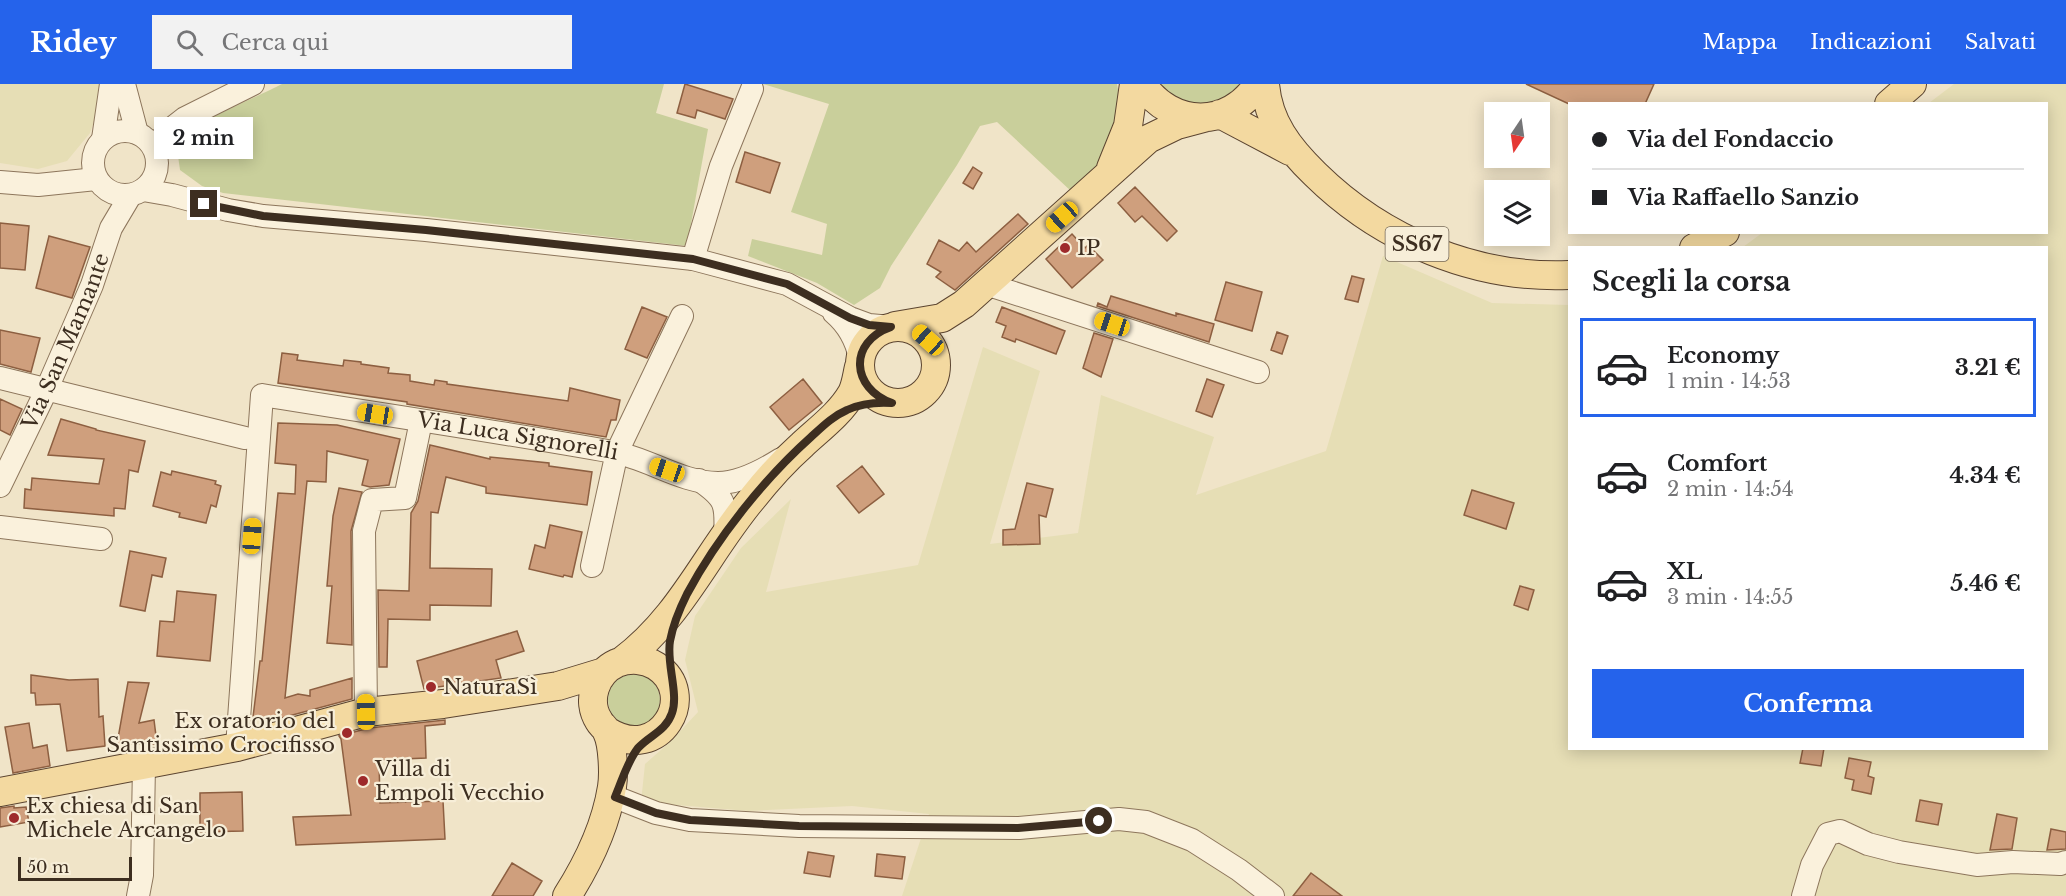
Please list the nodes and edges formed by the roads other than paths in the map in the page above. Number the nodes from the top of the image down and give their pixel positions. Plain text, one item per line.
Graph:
1 (111, 84) edge
2 (124, 84) edge
3 (253, 84) edge
4 (1134, 84) edge
5 (1142, 84) edge
6 (1258, 84) edge
7 (1265, 84) edge
8 (1912, 84) edge
9 (752, 89) dead end
10 (1891, 102) edge
11 (1214, 116) junction
12 (99, 145) junction
13 (149, 149) junction
14 (1292, 152) junction
15 (1108, 174) junction
16 (0, 182) edge
17 (100, 184) junction
18 (46, 185) junction
19 (136, 193) junction
20 (204, 204) junction
21 (111, 228) junction
22 (1721, 234) edge
23 (1698, 246) edge
24 (693, 259) junction
25 (1568, 275) edge
26 (986, 284) junction
27 (821, 302) junction
28 (964, 304) junction
29 (682, 316) dead end
30 (893, 327) junction
31 (860, 362) junction
32 (937, 364) junction
33 (1258, 372) dead end
34 (0, 378) edge
35 (46, 391) junction
36 (892, 403) junction
37 (421, 421) junction
38 (829, 421) junction
39 (245, 438) dead end
40 (799, 448) junction
41 (617, 452) junction
42 (699, 480) junction
43 (0, 486) edge
44 (0, 527) edge
45 (725, 535) junction
46 (101, 539) dead end
47 (592, 566) dead end
48 (687, 595) junction
49 (613, 667) junction
50 (672, 686) junction
51 (366, 712) junction
52 (607, 731) junction
53 (647, 739) junction
54 (237, 747) junction
55 (144, 765) junction
56 (0, 792) edge
57 (611, 804) junction
58 (2066, 862) edge
59 (138, 896) edge
60 (567, 896) edge
61 (1273, 896) edge
62 (1803, 896) edge

1 - 12 street
2 - 13 street
3 - 13 street
4 - 15 main road
5 - 11 main road, SS67
6 - 11 main road
7 - 14 main road, SS67
8 - 10 main road
9 - 24 street
11 - 14 main road, SS67
11 - 15 main road
12 - 13 street
12 - 17 street
12 - 18 street
13 - 19 street
13 - 20 street
14 - 25 main road, SS67
15 - 26 main road
16 - 18 street
17 - 18 street
17 - 19 street
17 - 21 street, Via San Mamante
19 - 20 street
19 - 21 street, Via San Mamante
20 - 24 street
21 - 35 street, Via San Mamante
22 - 23 main road
24 - 27 street
26 - 28 main road
26 - 33 street
27 - 30 street
27 - 31 street
28 - 30 main road
28 - 32 main road
29 - 41 street
30 - 31 main road
30 - 32 main road
31 - 36 main road
31 - 38 main road
32 - 36 main road
34 - 35 street
35 - 39 street
35 - 43 street, Via San Mamante
36 - 38 main road
37 - 41 street, Via Luca Signorelli
37 - 51 street
37 - 54 street, Via Luca Signorelli
38 - 40 main road
40 - 42 street
40 - 45 main road
41 - 42 street, Via Luca Signorelli
41 - 47 street
42 - 45 street
44 - 46 street
45 - 48 main road
48 - 49 main road
48 - 50 main road
49 - 50 main road
49 - 51 main road
49 - 52 main road
50 - 53 main road
51 - 54 main road
52 - 53 main road
52 - 57 main road
53 - 57 main road
54 - 55 main road
55 - 56 main road
55 - 59 street
57 - 60 main road
57 - 61 street
58 - 62 street

